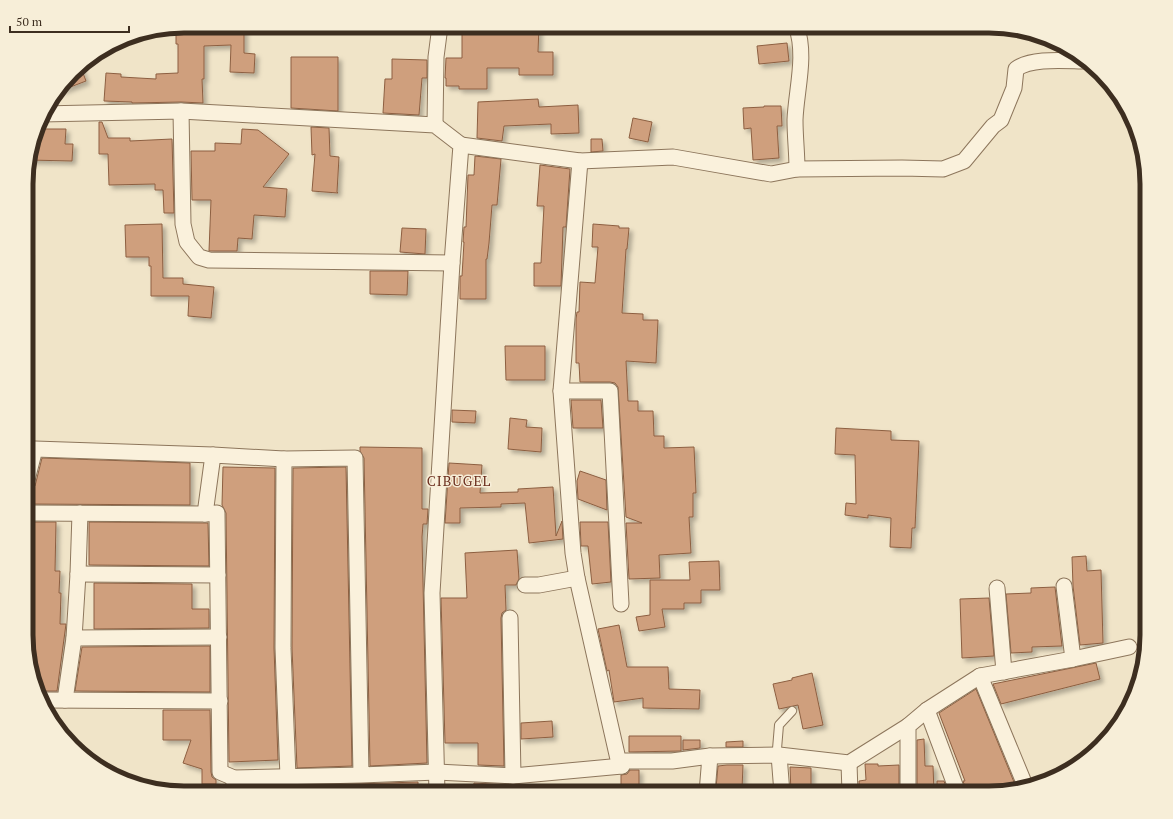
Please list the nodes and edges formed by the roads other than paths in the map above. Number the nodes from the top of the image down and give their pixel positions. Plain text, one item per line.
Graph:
1 (439, 33) edge
2 (799, 33) edge
3 (1077, 61) edge
4 (182, 111) junction
5 (50, 114) edge
6 (435, 125) junction
7 (461, 145) junction
8 (580, 161) junction
9 (797, 170) junction
10 (452, 263) junction
11 (561, 391) junction
12 (213, 455) junction
13 (33, 457) edge
14 (284, 459) junction
15 (33, 513) edge
16 (80, 513) junction
17 (205, 514) junction
18 (78, 574) junction
19 (218, 575) junction
20 (577, 578) junction
21 (524, 585) dead end
22 (1064, 586) dead end
23 (996, 588) dead end
24 (621, 604) dead end
25 (510, 618) dead end
26 (219, 637) junction
27 (74, 638) junction
28 (1129, 647) dead end
29 (1073, 659) junction
30 (1004, 672) junction
31 (980, 676) junction
32 (48, 700) edge
33 (65, 700) junction
34 (220, 701) junction
35 (927, 710) junction
36 (792, 711) dead end
37 (908, 726) junction
38 (779, 755) junction
39 (710, 756) junction
40 (849, 763) junction
41 (622, 766) junction
42 (437, 772) junction
43 (361, 775) junction
44 (513, 776) junction
45 (288, 777) junction
46 (1024, 782) edge
47 (234, 785) edge
48 (437, 786) edge
49 (708, 786) edge
50 (781, 786) edge
51 (850, 786) edge
52 (908, 786) edge
53 (955, 786) edge

1 - 6 street
2 - 9 street
3 - 9 street
4 - 5 street
4 - 6 street
4 - 10 street
6 - 7 street
7 - 8 street
7 - 10 street
8 - 9 street
8 - 11 street
10 - 42 street
11 - 20 street
11 - 24 street
12 - 13 street
12 - 14 street
12 - 17 street
14 - 43 street
14 - 45 street
15 - 16 street
16 - 17 street
16 - 18 street
17 - 19 street
18 - 19 street
18 - 27 street
19 - 26 street
20 - 21 street
20 - 41 street
22 - 29 street
23 - 30 street
25 - 44 street
26 - 27 street
26 - 34 street
27 - 33 street
28 - 29 street
29 - 30 street
30 - 31 street
31 - 35 street
31 - 46 street
32 - 33 street
33 - 34 street
34 - 47 street
35 - 37 street
35 - 53 street
36 - 38 lane
37 - 40 street
37 - 52 street
38 - 39 street
38 - 40 street
38 - 50 street
39 - 41 street
39 - 49 street
40 - 51 street
41 - 44 street
42 - 43 street
42 - 44 street
42 - 48 street
43 - 45 street
45 - 47 street

